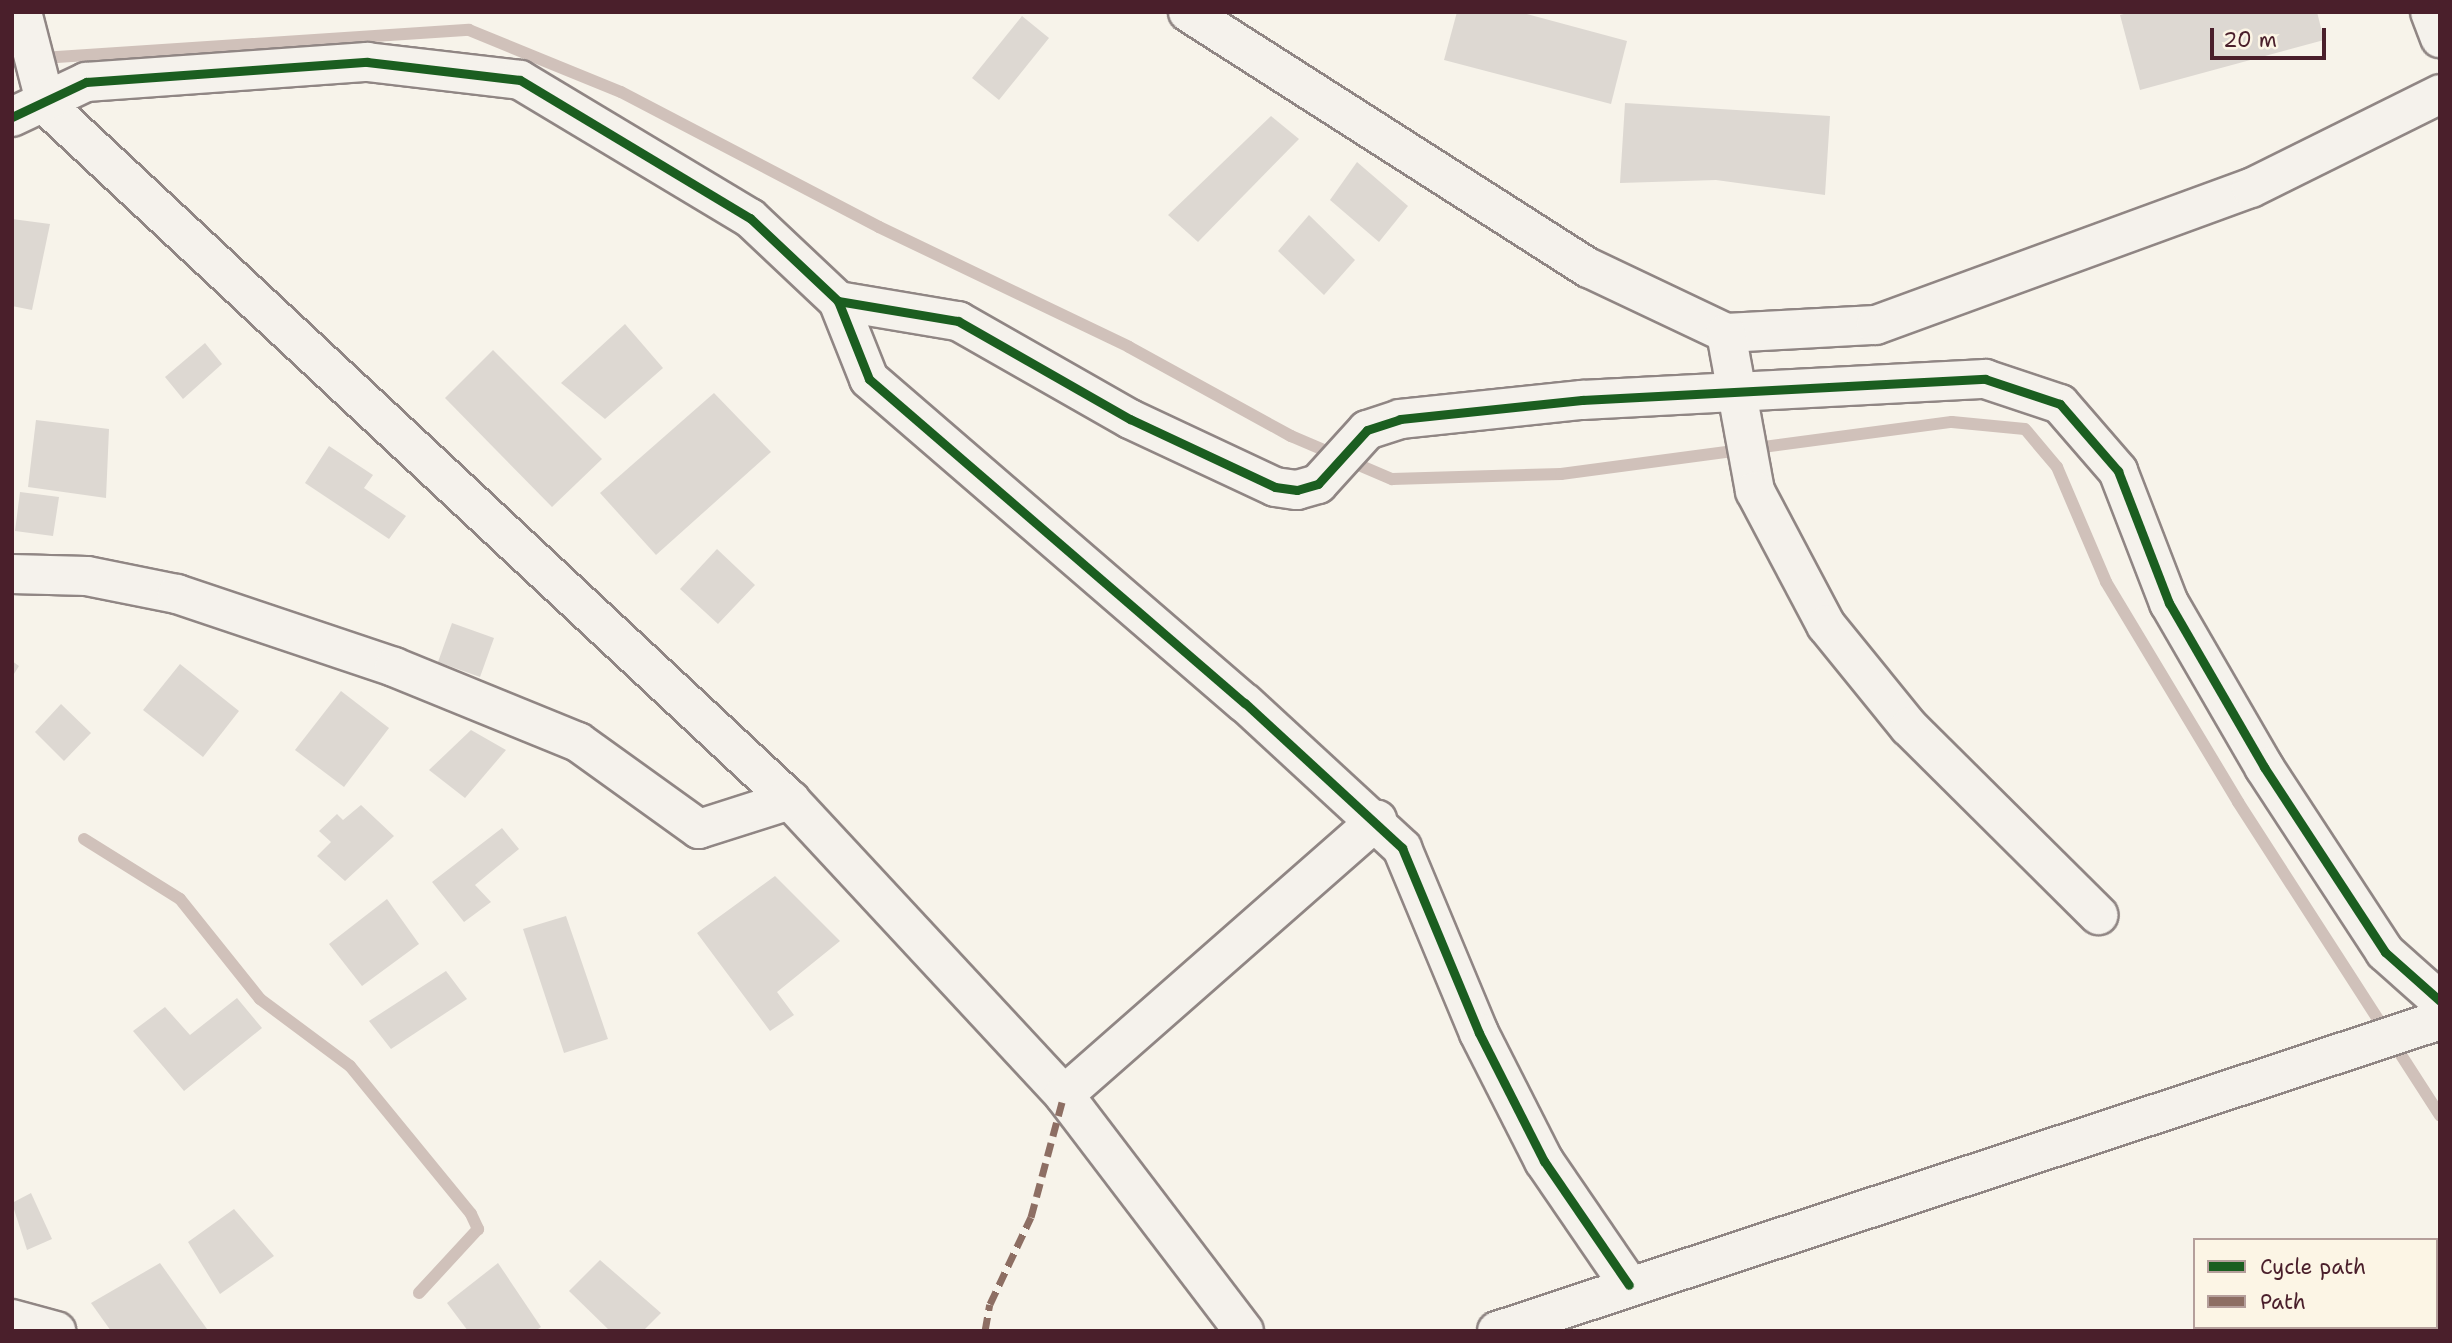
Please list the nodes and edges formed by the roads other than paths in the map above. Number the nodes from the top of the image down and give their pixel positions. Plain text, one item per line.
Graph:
1 (22, 12) edge
2 (1188, 12) edge
3 (2430, 12) edge
4 (2440, 38) edge
5 (2440, 94) edge
6 (32, 103) edge
7 (838, 301) junction
8 (1726, 333) junction
9 (1739, 408) junction
10 (12, 574) edge
11 (790, 800) junction
12 (1377, 820) junction
13 (2098, 915) dead end
14 (2432, 1016) edge
15 (1064, 1095) junction
16 (1629, 1285) junction
17 (12, 1319) edge
18 (56, 1331) edge
19 (1244, 1331) edge
20 (1497, 1331) edge

1 - 6 street
2 - 8 street
3 - 4 street
5 - 8 street
6 - 7 street
6 - 11 street
7 - 9 street
7 - 12 street
8 - 9 street
9 - 13 street
9 - 14 street
10 - 11 street
11 - 15 street
12 - 15 street
12 - 16 street
14 - 16 street
15 - 19 street
16 - 20 street
17 - 18 street

